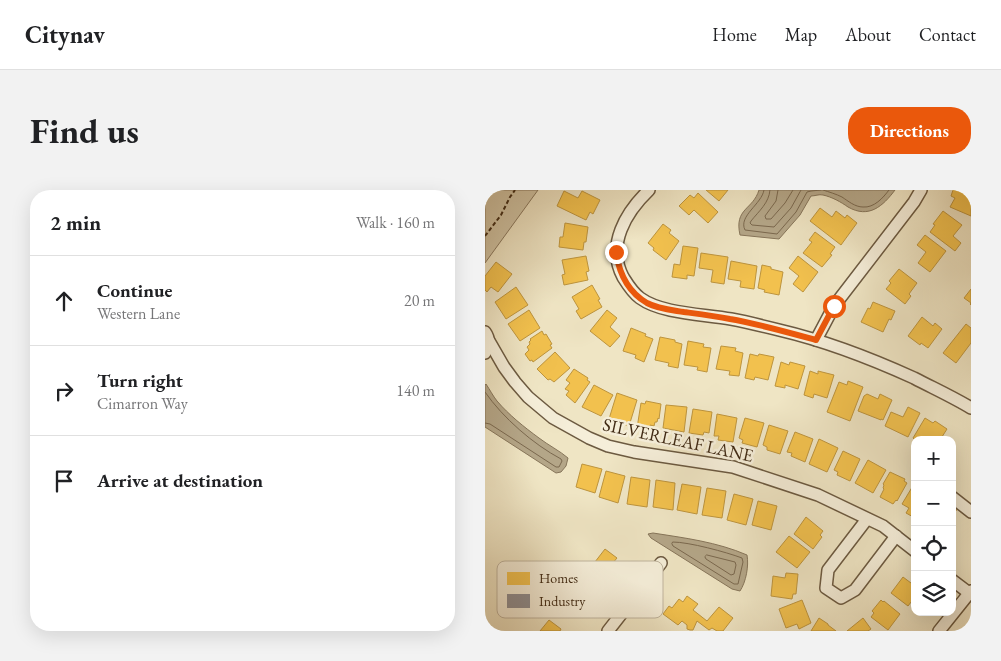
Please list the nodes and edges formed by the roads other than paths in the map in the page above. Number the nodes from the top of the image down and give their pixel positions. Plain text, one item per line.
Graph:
1 (649, 190) edge
2 (921, 190) edge
3 (487, 336) edge
4 (816, 340) junction
5 (485, 353) edge
6 (971, 394) edge
7 (967, 406) edge
8 (956, 500) edge
9 (971, 512) edge
10 (867, 519) junction
11 (895, 536) junction
12 (911, 548) edge
13 (956, 583) edge
14 (970, 592) edge
15 (618, 618) edge
16 (608, 631) edge
17 (939, 631) edge

1 - 4 street
2 - 4 street
3 - 5 street, SILVERLEAF LANE
3 - 10 street, SILVERLEAF LANE
4 - 7 street
6 - 7 street
8 - 9 street
10 - 11 street, SILVERLEAF LANE
10 - 11 street
11 - 12 street, SILVERLEAF LANE
13 - 14 street
14 - 17 street
15 - 16 street

